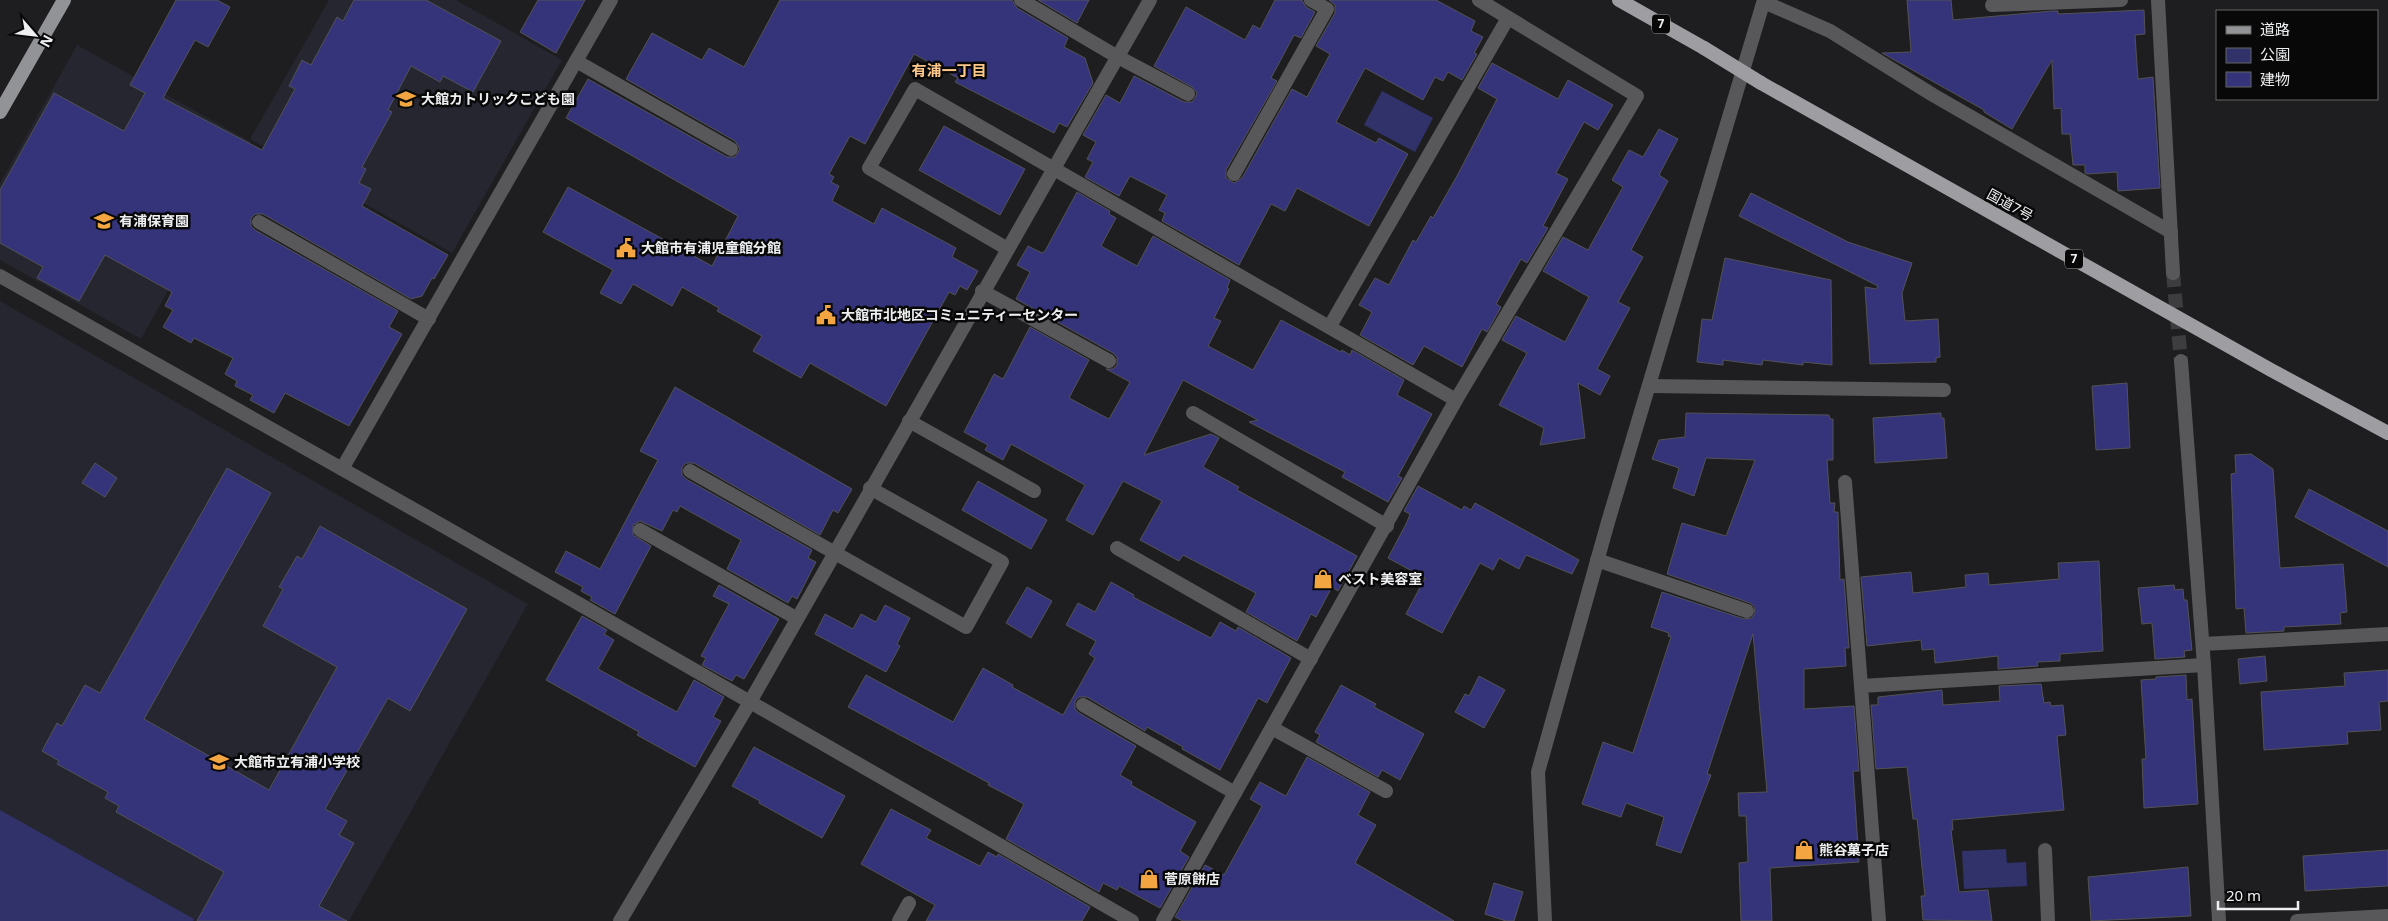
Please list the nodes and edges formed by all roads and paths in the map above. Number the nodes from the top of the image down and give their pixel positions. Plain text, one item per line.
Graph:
1 (64, 0) edge
2 (611, 0) edge
3 (1022, 0) edge
4 (1150, 0) edge
5 (1311, 0) edge
6 (1479, 0) edge
7 (1619, 0) edge
8 (2121, 0) edge
9 (2158, 0) edge
10 (1764, 1) edge
11 (1992, 5) dead end
12 (1508, 18) junction
13 (1116, 56) junction
14 (576, 61) junction
15 (1188, 94) dead end
16 (0, 112) edge
17 (731, 149) dead end
18 (1054, 167) junction
19 (1234, 174) dead end
20 (260, 222) dead end
21 (2171, 232) junction
22 (1006, 248) junction
23 (2173, 273) tunnel mouth
24 (0, 276) edge
25 (982, 291) junction
26 (429, 319) junction
27 (1330, 326) junction
28 (1108, 361) dead end
29 (2181, 362) tunnel mouth
30 (1649, 386) junction
31 (1944, 390) dead end
32 (1456, 400) junction
33 (1193, 413) dead end
34 (908, 421) junction
35 (2388, 433) edge
36 (342, 469) junction
37 (690, 470) dead end
38 (1845, 482) dead end
39 (870, 488) junction
40 (1034, 491) dead end
41 (1386, 526) junction
42 (640, 530) dead end
43 (1117, 548) dead end
44 (833, 553) junction
45 (1597, 560) junction
46 (1747, 611) dead end
47 (796, 618) junction
48 (2388, 634) edge
49 (2202, 644) junction
50 (1311, 659) junction
51 (2204, 665) junction
52 (1860, 686) junction
53 (750, 702) junction
54 (1083, 705) dead end
55 (1272, 728) junction
56 (1386, 791) dead end
57 (1235, 793) junction
58 (2045, 850) dead end
59 (909, 903) dead end
60 (2388, 916) edge
61 (620, 921) edge
62 (899, 921) edge
63 (1132, 921) edge
64 (1163, 921) edge
65 (1545, 921) edge
66 (1879, 921) edge
67 (2048, 921) edge
68 (2219, 921) edge
69 (2297, 921) edge

1 - 16 main road
2 - 14 street
3 - 13 street
4 - 13 street
5 - 19 street
6 - 12 street
7 - 35 highway, 国道7号 / 7, bridge
8 - 11 street
9 - 21 street
10 - 21 street
10 - 30 street
12 - 27 street
12 - 32 street
13 - 15 street
13 - 18 street
14 - 17 street
14 - 26 street
18 - 22 street
18 - 22 street
18 - 27 street
20 - 26 street
21 - 23 street
22 - 25 street
24 - 36 street
25 - 28 street
25 - 34 street
26 - 36 street
27 - 32 street
29 - 49 street
30 - 31 street
30 - 45 street
32 - 41 street
33 - 41 street
34 - 39 street
34 - 40 street
36 - 53 street
37 - 44 street
38 - 52 street
39 - 44 street
39 - 44 street
41 - 50 street
42 - 47 street
43 - 50 street
44 - 47 street
45 - 46 street
45 - 65 street
47 - 53 street
48 - 49 street
49 - 51 street
50 - 55 street
51 - 52 street
51 - 68 street
52 - 66 street
53 - 61 street
53 - 63 street
54 - 57 street
55 - 56 street
55 - 57 street
57 - 64 street
58 - 67 street
59 - 62 street
60 - 69 street

